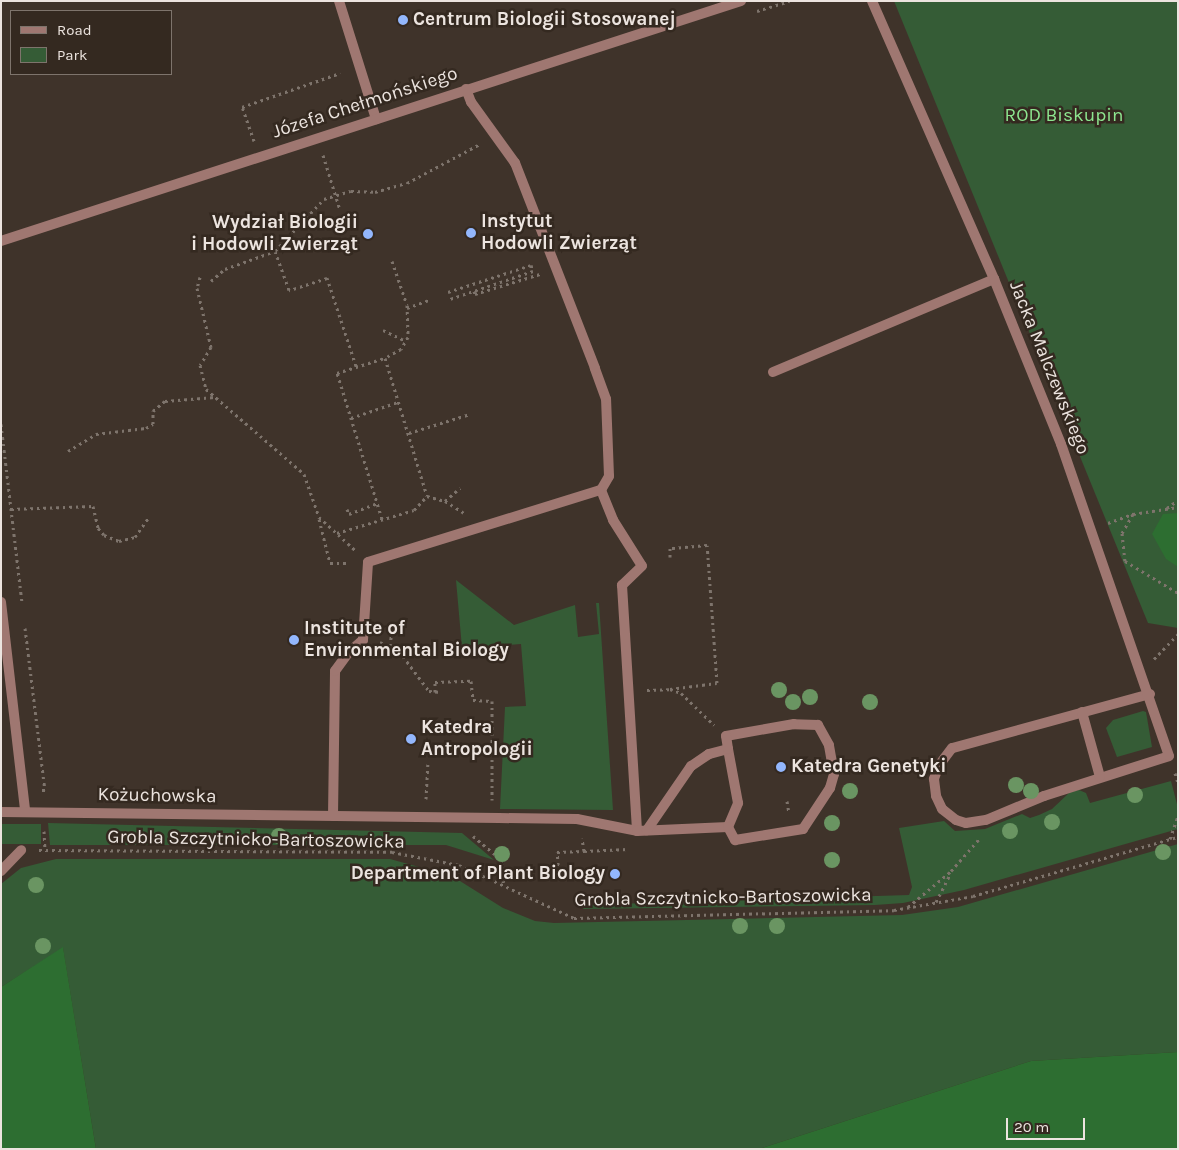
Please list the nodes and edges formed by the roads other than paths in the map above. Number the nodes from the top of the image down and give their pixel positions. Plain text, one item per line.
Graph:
1 (338, 1) edge
2 (741, 1) edge
3 (872, 1) edge
4 (466, 89) junction
5 (376, 119) junction
6 (1, 241) edge
7 (994, 280) junction
8 (773, 372) dead end
9 (601, 490) junction
10 (1, 602) edge
11 (1150, 694) junction
12 (1082, 712) junction
13 (728, 749) junction
14 (1100, 777) junction
15 (25, 811) junction
16 (1, 812) edge
17 (333, 816) junction
18 (728, 827) junction
19 (642, 830) junction
20 (21, 850) road end
21 (1, 871) edge

1 - 5 street
2 - 4 street, Józefa Chełmońskiego
3 - 7 street, Jacka Malczewskiego
4 - 5 street, Józefa Chełmońskiego
4 - 9 street
5 - 6 street, Józefa Chełmońskiego
7 - 8 street
7 - 11 street, Jacka Malczewskiego
9 - 17 street
9 - 19 street
10 - 15 street
11 - 12 street
11 - 14 street, Jacka Malczewskiego
12 - 14 street
12 - 14 street
13 - 18 street
13 - 18 street
13 - 19 street
15 - 16 street, Kożuchowska
15 - 17 street, Kożuchowska
17 - 19 street, Kożuchowska
18 - 19 street, Kożuchowska
20 - 21 street

